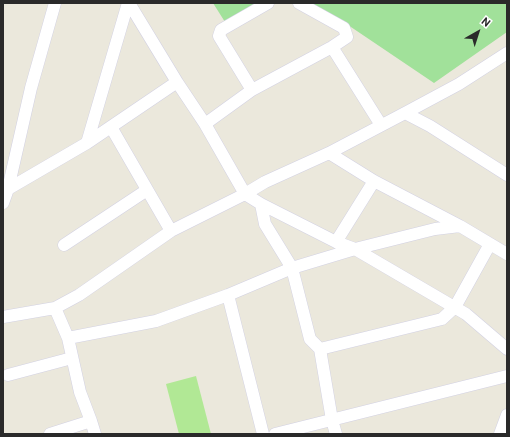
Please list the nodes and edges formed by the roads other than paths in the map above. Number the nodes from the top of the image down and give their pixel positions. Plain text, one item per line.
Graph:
1 (54, 3) edge
2 (129, 3) edge
3 (268, 3) edge
4 (299, 3) edge
5 (332, 46) junction
6 (507, 54) edge
7 (177, 82) junction
8 (252, 90) junction
9 (405, 113) junction
10 (205, 124) junction
11 (381, 125) junction
12 (111, 127) junction
13 (87, 144) junction
14 (329, 153) junction
15 (507, 175) edge
16 (374, 181) junction
17 (8, 189) junction
18 (147, 190) junction
19 (245, 194) junction
20 (3, 204) edge
21 (260, 204) junction
22 (460, 226) junction
23 (171, 231) junction
24 (336, 242) junction
25 (490, 244) junction
26 (64, 245) dead end
27 (355, 249) junction
28 (507, 254) edge
29 (292, 268) junction
30 (228, 296) junction
31 (454, 307) junction
32 (55, 308) junction
33 (3, 317) edge
34 (68, 338) junction
35 (320, 349) junction
36 (507, 349) edge
37 (72, 358) junction
38 (8, 375) dead end
39 (507, 376) edge
40 (507, 415) edge
41 (332, 420) junction
42 (91, 421) junction
43 (50, 434) edge
44 (95, 434) edge
45 (263, 434) edge
46 (275, 434) edge
47 (336, 434) edge
48 (500, 434) edge

1 - 17 street
2 - 7 street
2 - 13 street
3 - 8 street
4 - 5 street
5 - 8 street
5 - 11 street
6 - 9 street
7 - 10 street
7 - 12 street
8 - 10 street
9 - 11 street
9 - 15 street
10 - 19 street
11 - 14 street
12 - 13 street
12 - 18 street
13 - 17 street
14 - 16 street
14 - 19 street
16 - 22 street
16 - 24 street
17 - 20 street
18 - 23 street
18 - 26 street
19 - 21 street
19 - 23 street
21 - 24 street
21 - 29 street
22 - 25 street
22 - 27 street
23 - 32 street
24 - 27 street
25 - 28 street
25 - 31 street
27 - 29 street
27 - 31 street
29 - 30 street
29 - 35 street
30 - 34 street
30 - 45 street
31 - 35 street
31 - 36 street
32 - 33 street
32 - 34 street
34 - 37 street
35 - 41 street
37 - 38 street
37 - 42 street
39 - 41 street
40 - 48 street
41 - 46 street
41 - 47 street
42 - 43 street
42 - 44 street

